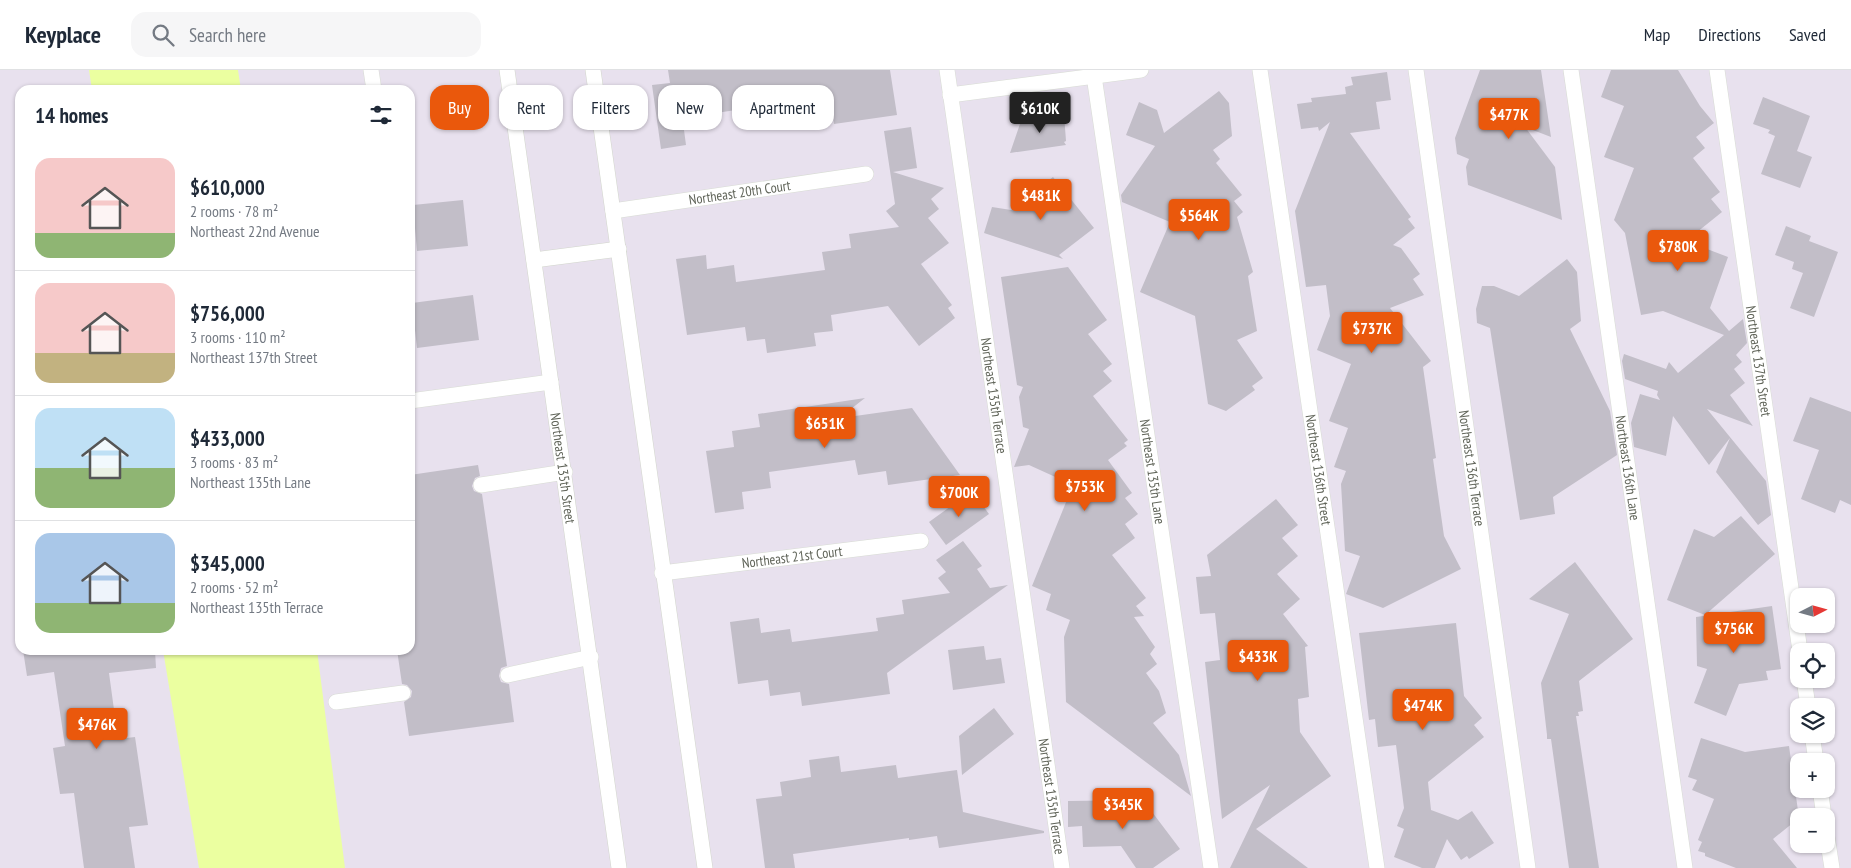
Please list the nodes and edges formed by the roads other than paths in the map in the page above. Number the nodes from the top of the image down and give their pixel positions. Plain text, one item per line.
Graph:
1 (371, 70) edge
2 (507, 70) edge
3 (593, 70) edge
4 (947, 70) edge
5 (1141, 70) edge
6 (1260, 70) edge
7 (1416, 70) edge
8 (1571, 70) edge
9 (1716, 70) edge
10 (1094, 76) junction
11 (373, 85) edge
12 (950, 95) junction
13 (866, 174) dead end
14 (613, 211) junction
15 (619, 249) junction
16 (534, 260) junction
17 (552, 382) junction
18 (415, 400) edge
19 (565, 472) junction
20 (481, 485) dead end
21 (921, 541) dead end
22 (662, 573) junction
23 (1799, 643) edge
24 (590, 657) junction
25 (508, 675) dead end
26 (403, 693) dead end
27 (336, 702) dead end
28 (1830, 853) edge
29 (619, 868) edge
30 (705, 868) edge
31 (1062, 868) edge
32 (1211, 868) edge
33 (1377, 868) edge
34 (1528, 868) edge
35 (1685, 868) edge
36 (1832, 868) edge

1 - 11 street
2 - 16 street, Northeast 135th Street
3 - 14 street
4 - 12 street, Northeast 135th Terrace
5 - 10 street
6 - 33 street, Northeast 136th Street
7 - 34 street, Northeast 136th Terrace
8 - 35 street, Northeast 136th Lane
9 - 23 street, Northeast 137th Street
10 - 12 street
10 - 32 street, Northeast 135th Lane
12 - 31 street, Northeast 135th Terrace
13 - 14 street, Northeast 20th Court
14 - 15 street
15 - 16 street
15 - 22 street
16 - 17 street, Northeast 135th Street
17 - 18 street
17 - 19 street, Northeast 135th Street
19 - 20 street
19 - 24 street, Northeast 135th Street
21 - 22 street, Northeast 21st Court
22 - 30 street
24 - 25 street
24 - 29 street, Northeast 135th Street
26 - 27 street
28 - 36 street

